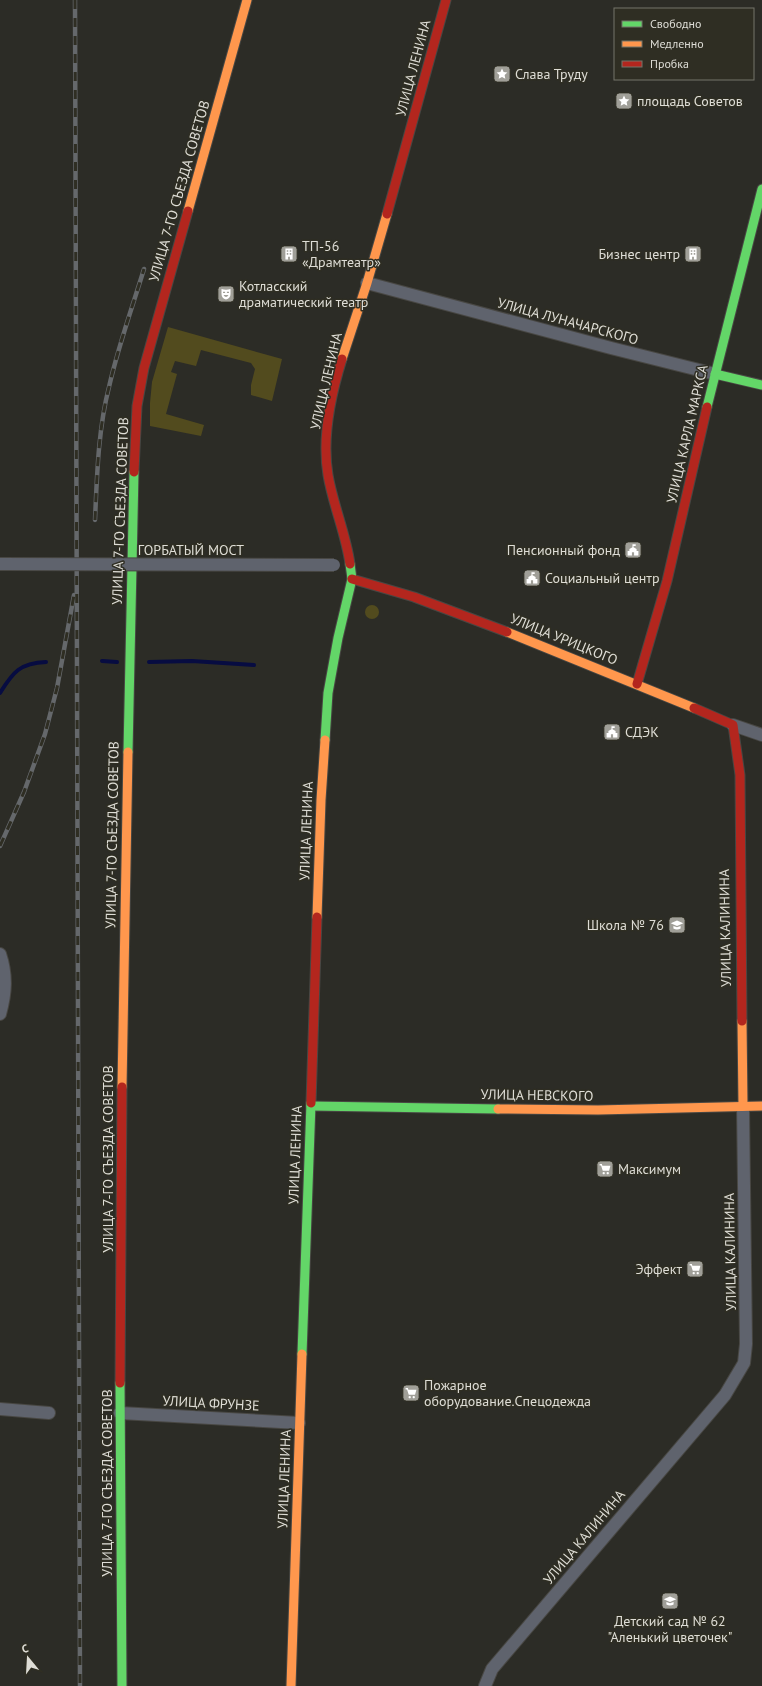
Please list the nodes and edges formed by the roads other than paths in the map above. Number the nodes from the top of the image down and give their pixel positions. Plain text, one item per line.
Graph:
1 (247, 0) edge
2 (446, 0) edge
3 (762, 189) edge
4 (367, 283) junction
5 (715, 374) junction
6 (762, 385) edge
7 (0, 564) edge
8 (334, 565) dead end
9 (352, 579) junction
10 (637, 684) junction
11 (733, 725) junction
12 (762, 735) edge
13 (0, 954) edge
14 (0, 1014) edge
15 (311, 1106) junction
16 (743, 1106) junction
17 (762, 1106) edge
18 (0, 1409) edge
19 (49, 1413) dead end
20 (120, 1413) junction
21 (300, 1423) junction
22 (122, 1686) edge
23 (291, 1686) edge
24 (485, 1686) edge

1 - 20 street, УЛИЦА 7-ГО СЪЕЗДА СОВЕТОВ
2 - 4 street, УЛИЦА ЛЕНИНА
3 - 5 street, УЛИЦА КАРЛА МАРКСА
4 - 5 street, УЛИЦА ЛУНАЧАРСКОГО
4 - 9 street, УЛИЦА ЛЕНИНА
5 - 6 street, УЛИЦА ЛУНАЧАРСКОГО
5 - 10 street, УЛИЦА КАРЛА МАРКСА
7 - 8 street, ГОРБАТЫЙ МОСТ, bridge
9 - 10 street, УЛИЦА УРИЦКОГО
9 - 15 street, УЛИЦА ЛЕНИНА
10 - 11 street, УЛИЦА УРИЦКОГО
11 - 12 street, УЛИЦА УРИЦКОГО
11 - 16 street, УЛИЦА КАЛИНИНА
13 - 14 street
15 - 16 street, УЛИЦА НЕВСКОГО
15 - 21 street, УЛИЦА ЛЕНИНА
16 - 17 street, УЛИЦА НЕВСКОГО
16 - 24 street, УЛИЦА КАЛИНИНА
18 - 19 street
20 - 21 street, УЛИЦА ФРУНЗЕ
20 - 22 street, УЛИЦА 7-ГО СЪЕЗДА СОВЕТОВ
21 - 23 street, УЛИЦА ЛЕНИНА

